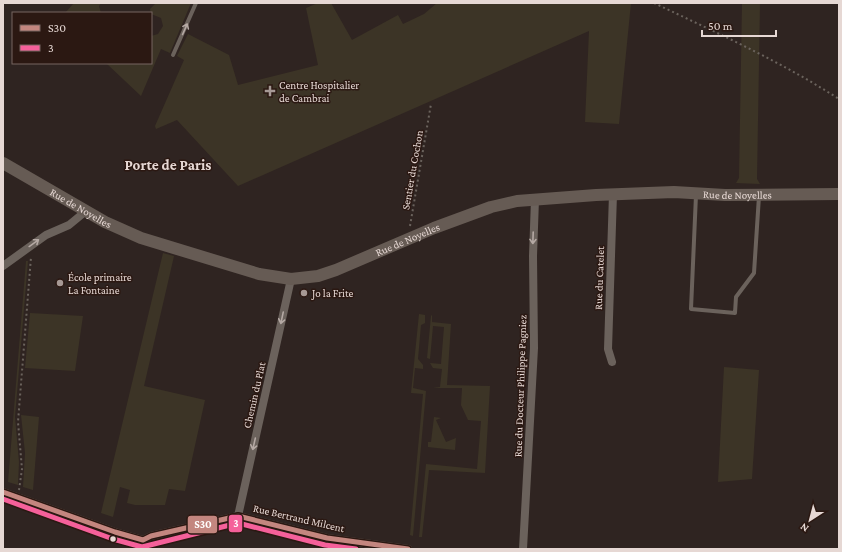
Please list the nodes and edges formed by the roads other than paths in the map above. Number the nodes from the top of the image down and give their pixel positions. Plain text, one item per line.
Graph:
1 (196, 3) edge
2 (173, 55) dead end
3 (3, 163) edge
4 (696, 193) junction
5 (613, 194) junction
6 (839, 194) edge
7 (759, 195) junction
8 (535, 199) junction
9 (86, 211) junction
10 (3, 266) edge
11 (291, 279) junction
12 (612, 362) dead end
13 (3, 492) edge
14 (238, 516) junction
15 (143, 540) junction
16 (344, 545) edge
17 (143, 549) edge
18 (408, 549) edge
19 (523, 549) edge

2 -> 1 lane
3 - 9 street, Rue de Noyelles
4 - 5 street, Rue de Noyelles
4 - 7 street, Rue de Noyelles
4 - 7 lane
5 - 8 street, Rue de Noyelles
5 - 12 street, Rue du Catelet
6 - 7 street, Rue de Noyelles
8 - 11 street, Rue de Noyelles
8 -> 19 street, Rue du Docteur Philippe Pagniez
10 -> 9 street
9 - 11 street, Rue de Noyelles
11 -> 14 street, Chemin du Plat
13 - 15 street
14 - 15 street, Rue Bertrand Milcent
14 - 16 street, Rue Bertrand Milcent
15 - 17 street
16 - 18 street, Rue Bertrand Milcent

